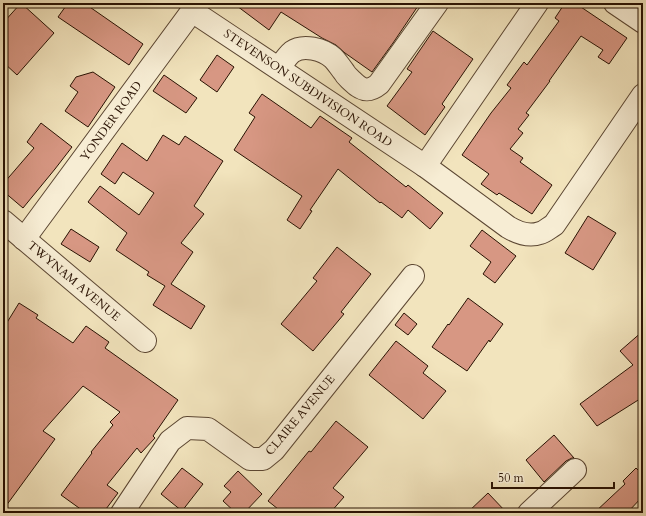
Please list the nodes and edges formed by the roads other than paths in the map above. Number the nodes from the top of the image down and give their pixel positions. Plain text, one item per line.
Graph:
1 (438, 3) edge
2 (537, 3) edge
3 (615, 3) edge
4 (195, 7) edge
5 (643, 22) edge
6 (279, 68) junction
7 (643, 95) edge
8 (425, 166) junction
9 (3, 221) edge
10 (24, 239) junction
11 (413, 276) dead end
12 (145, 341) dead end
13 (575, 470) dead end
14 (122, 513) edge
15 (529, 513) edge

1 - 6 street
2 - 8 street
3 - 5 street
4 - 6 street, STEVENSON SUBDIVISION ROAD
4 - 10 street, YONDER ROAD
6 - 8 street, STEVENSON SUBDIVISION ROAD
7 - 8 street, STEVENSON SUBDIVISION ROAD
9 - 10 street, TWYNAM AVENUE
10 - 12 street, TWYNAM AVENUE
11 - 14 street, CLAIRE AVENUE
13 - 15 street

